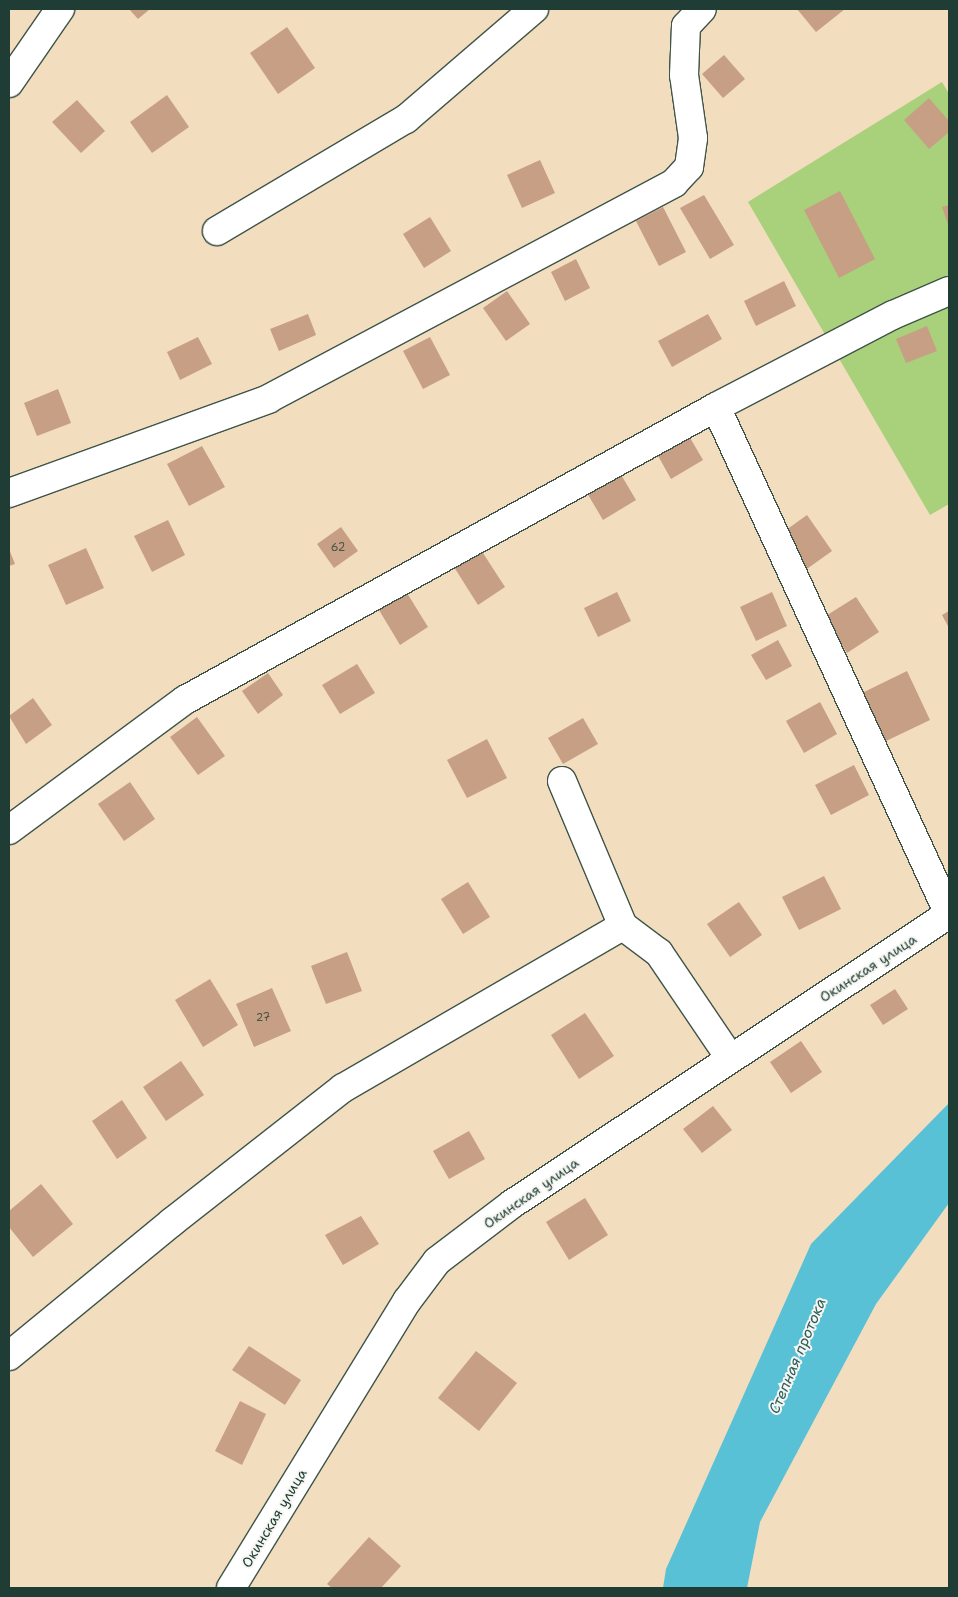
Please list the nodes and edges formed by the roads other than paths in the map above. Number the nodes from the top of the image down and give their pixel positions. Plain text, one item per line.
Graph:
1 (60, 9) edge
2 (534, 9) edge
3 (702, 9) edge
4 (9, 84) edge
5 (216, 231) dead end
6 (949, 291) edge
7 (716, 407) junction
8 (9, 493) edge
9 (562, 781) dead end
10 (9, 830) edge
11 (949, 914) edge
12 (623, 926) junction
13 (730, 1058) junction
14 (9, 1356) edge
15 (231, 1588) edge

1 - 4 street
2 - 5 street
3 - 8 street
6 - 7 street
7 - 10 street
7 - 11 street
9 - 12 street
11 - 13 street, Окинская улица
12 - 13 street
12 - 14 street
13 - 15 street, Окинская улица

